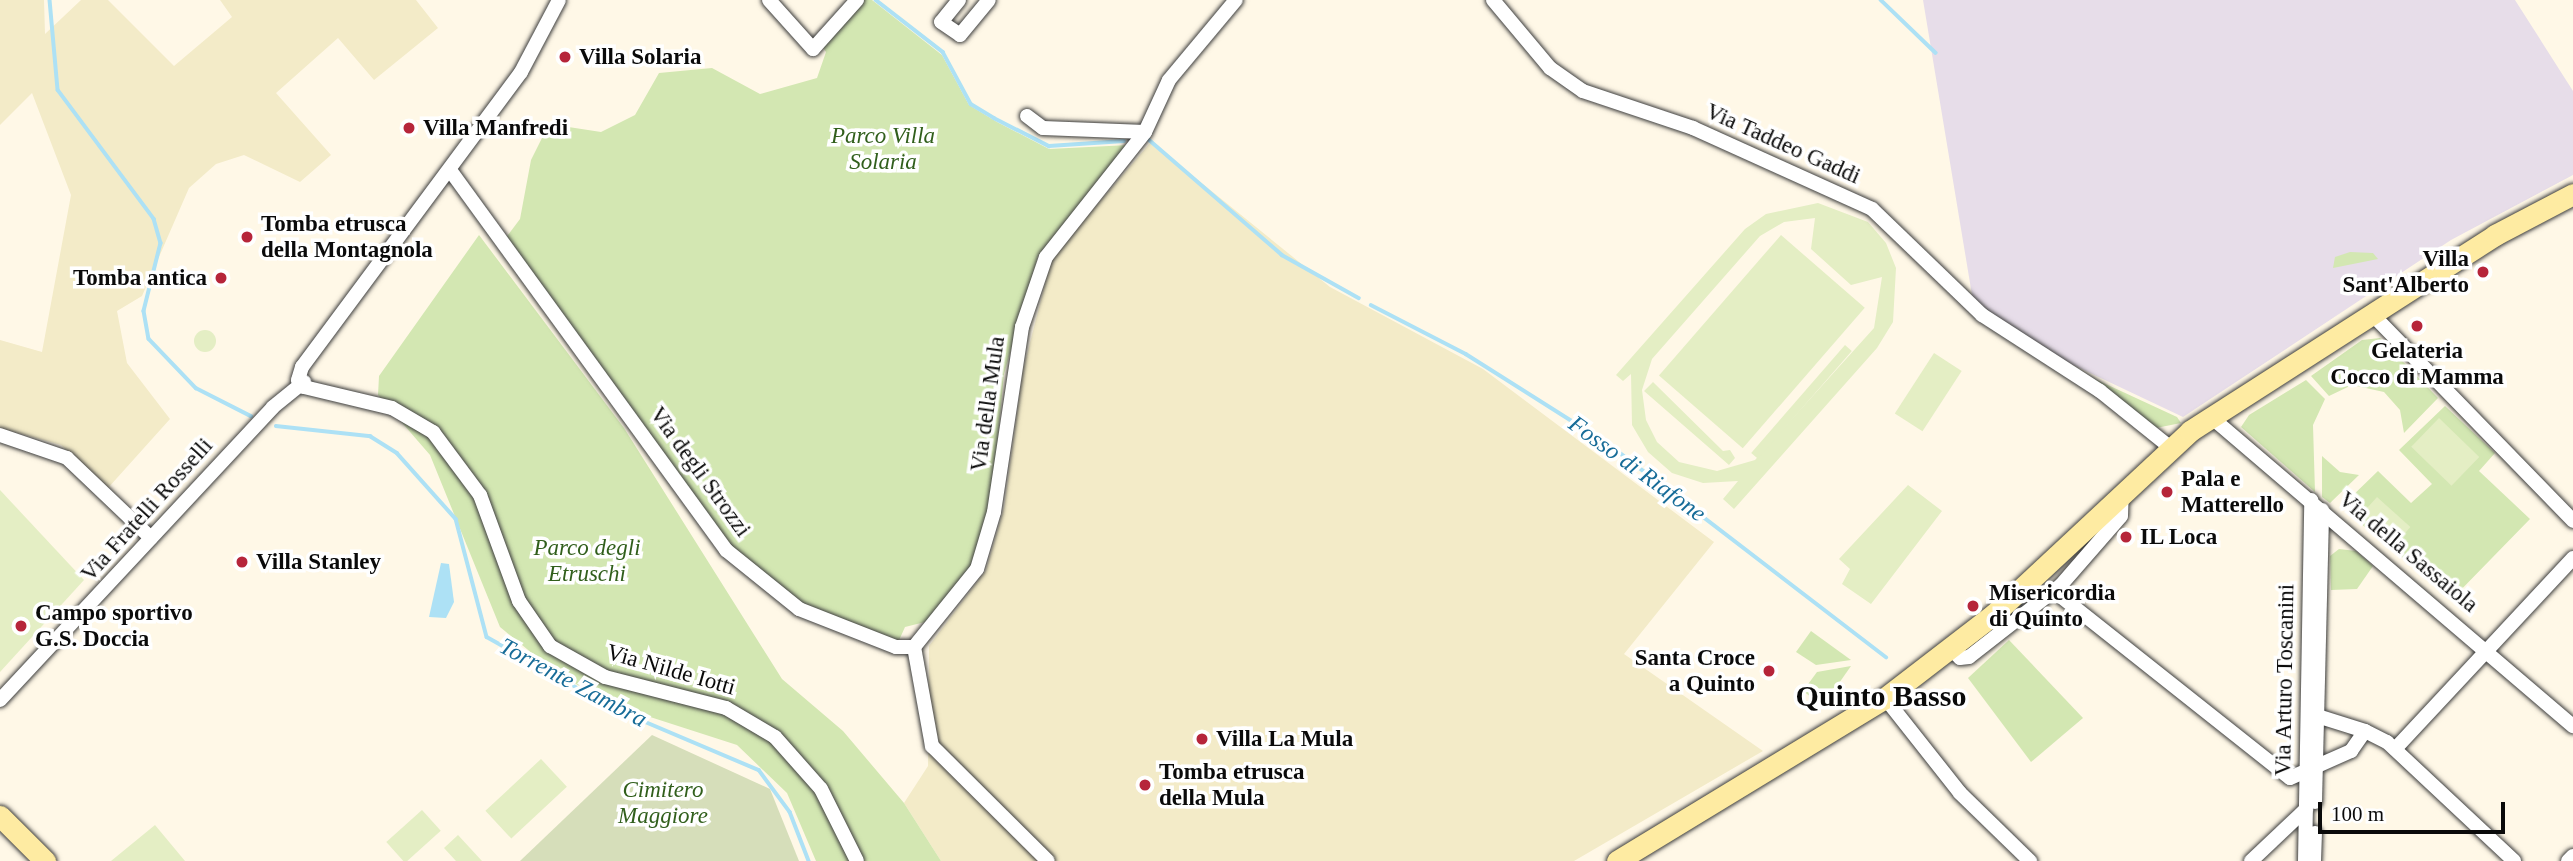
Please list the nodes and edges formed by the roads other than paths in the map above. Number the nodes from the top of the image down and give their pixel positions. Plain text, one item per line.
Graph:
1 (559, 0) edge
2 (769, 0) edge
3 (857, 0) edge
4 (959, 0) edge
5 (989, 0) edge
6 (1236, 0) edge
7 (1493, 0) edge
8 (1027, 116) dead end
9 (1144, 132) junction
10 (450, 170) junction
11 (2573, 194) edge
12 (2371, 313) junction
13 (304, 387) junction
14 (2211, 417) junction
15 (0, 435) edge
16 (2164, 455) junction
17 (2122, 493) junction
18 (2317, 505) junction
19 (2573, 521) edge
20 (151, 538) junction
21 (2573, 558) edge
22 (2054, 591) junction
23 (914, 647) junction
24 (1950, 648) junction
25 (2489, 648) junction
26 (1885, 698) junction
27 (0, 700) edge
28 (2317, 716) junction
29 (2573, 726) edge
30 (2365, 731) junction
31 (2395, 749) junction
32 (2306, 774) junction
33 (2306, 809) junction
34 (0, 816) edge
35 (2573, 856) edge
36 (36, 858) edge
37 (857, 861) edge
38 (1048, 861) edge
39 (1617, 861) edge
40 (2030, 861) edge
41 (2251, 861) edge
42 (2305, 861) edge
43 (2315, 861) edge
44 (2514, 861) edge
45 (2568, 861) edge

1 - 10 street
2 - 3 street
4 - 5 street
6 - 9 street, Via della Mula
7 - 16 street, Via Taddeo Gaddi
8 - 9 street
9 - 23 street, Via della Mula
10 - 13 street
10 - 23 street, Via degli Strozzi
11 - 12 main road
12 - 14 main road
12 - 19 street
13 - 20 street, Via Fratelli Rosselli
13 - 37 street, Via Nilde Iotti
14 - 16 main road
14 - 18 street, Via della Sassaiola
15 - 20 street
16 - 17 main road
17 - 22 street
17 - 24 main road
18 - 25 street, Via della Sassaiola
18 - 28 street, Via Arturo Toscanini
18 - 32 street, Via Arturo Toscanini
20 - 27 street, Via Fratelli Rosselli
21 - 25 street
22 - 24 street
22 - 32 street
23 - 38 street
24 - 26 main road
25 - 29 street, Via della Sassaiola
25 - 31 street
26 - 39 main road
26 - 40 street
28 - 30 street, Via Arturo Toscanini
28 - 32 street, Via Arturo Toscanini
30 - 31 street, Via Arturo Toscanini
30 - 32 street
31 - 44 street, Via Arturo Toscanini
32 - 33 street, Via Arturo Toscanini
32 - 43 street, Via Arturo Toscanini
33 - 41 street
33 - 42 street, Via Arturo Toscanini
34 - 36 main road
35 - 45 street

